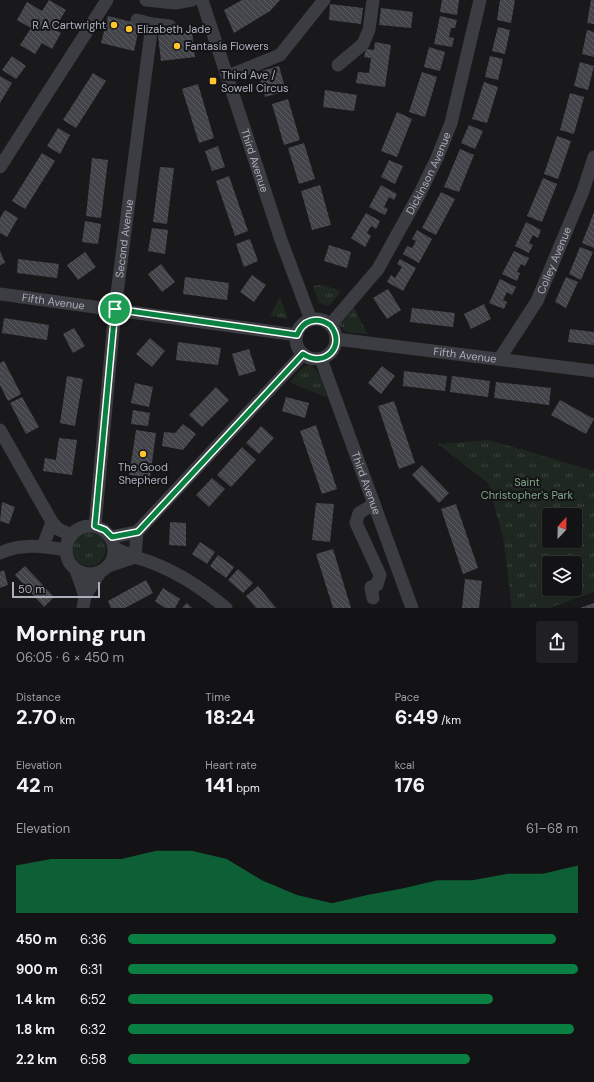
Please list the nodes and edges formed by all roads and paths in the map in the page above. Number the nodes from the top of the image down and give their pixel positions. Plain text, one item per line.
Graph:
1 (107, 0) edge
2 (146, 0) edge
3 (192, 0) edge
4 (202, 0) edge
5 (324, 0) edge
6 (373, 0) edge
7 (480, 0) edge
8 (137, 20) dead end
9 (152, 24) junction
10 (170, 26) dead end
11 (338, 65) dead end
12 (228, 76) junction
13 (594, 157) edge
14 (0, 167) edge
15 (0, 294) edge
16 (115, 309) junction
17 (311, 320) junction
18 (330, 325) junction
19 (297, 335) junction
20 (336, 339) junction
21 (303, 354) junction
22 (500, 358) junction
23 (321, 359) junction
24 (594, 371) edge
25 (0, 430) edge
26 (374, 504) junction
27 (52, 522) junction
28 (95, 526) junction
29 (138, 532) junction
30 (71, 535) junction
31 (113, 542) junction
32 (42, 546) junction
33 (66, 550) junction
34 (0, 553) edge
35 (135, 556) junction
36 (76, 570) junction
37 (104, 570) junction
38 (373, 598) dead end
39 (84, 602) edge
40 (226, 608) edge
41 (412, 608) edge

1 - 14 street
2 - 3 street
4 - 12 street, Third Avenue
5 - 12 street
6 - 11 street
7 - 18 street, Dickinson Avenue
8 - 9 street
9 - 10 street
9 - 16 street, Second Avenue
12 - 17 street, Third Avenue
13 - 22 street, Colley Avenue
15 - 16 street, Fifth Avenue
16 - 19 street, Fifth Avenue
16 - 28 street, Second Avenue
17 - 18 street
17 - 19 street
18 - 20 street
19 - 21 street
20 - 22 street, Fifth Avenue
20 - 23 street
21 - 23 street
21 - 29 street
22 - 24 street, Fifth Avenue
23 - 26 street, Third Avenue
25 - 27 street
26 - 38 street
26 - 41 street, Third Avenue
27 - 30 street
27 - 32 street
28 - 30 street
28 - 31 street
29 - 31 street
29 - 35 street
30 - 33 street
31 - 35 street
31 - 37 street
32 - 33 street
32 - 34 street
33 - 36 street
35 - 37 street
35 - 40 street
36 - 37 street
36 - 39 street
37 - 39 street

